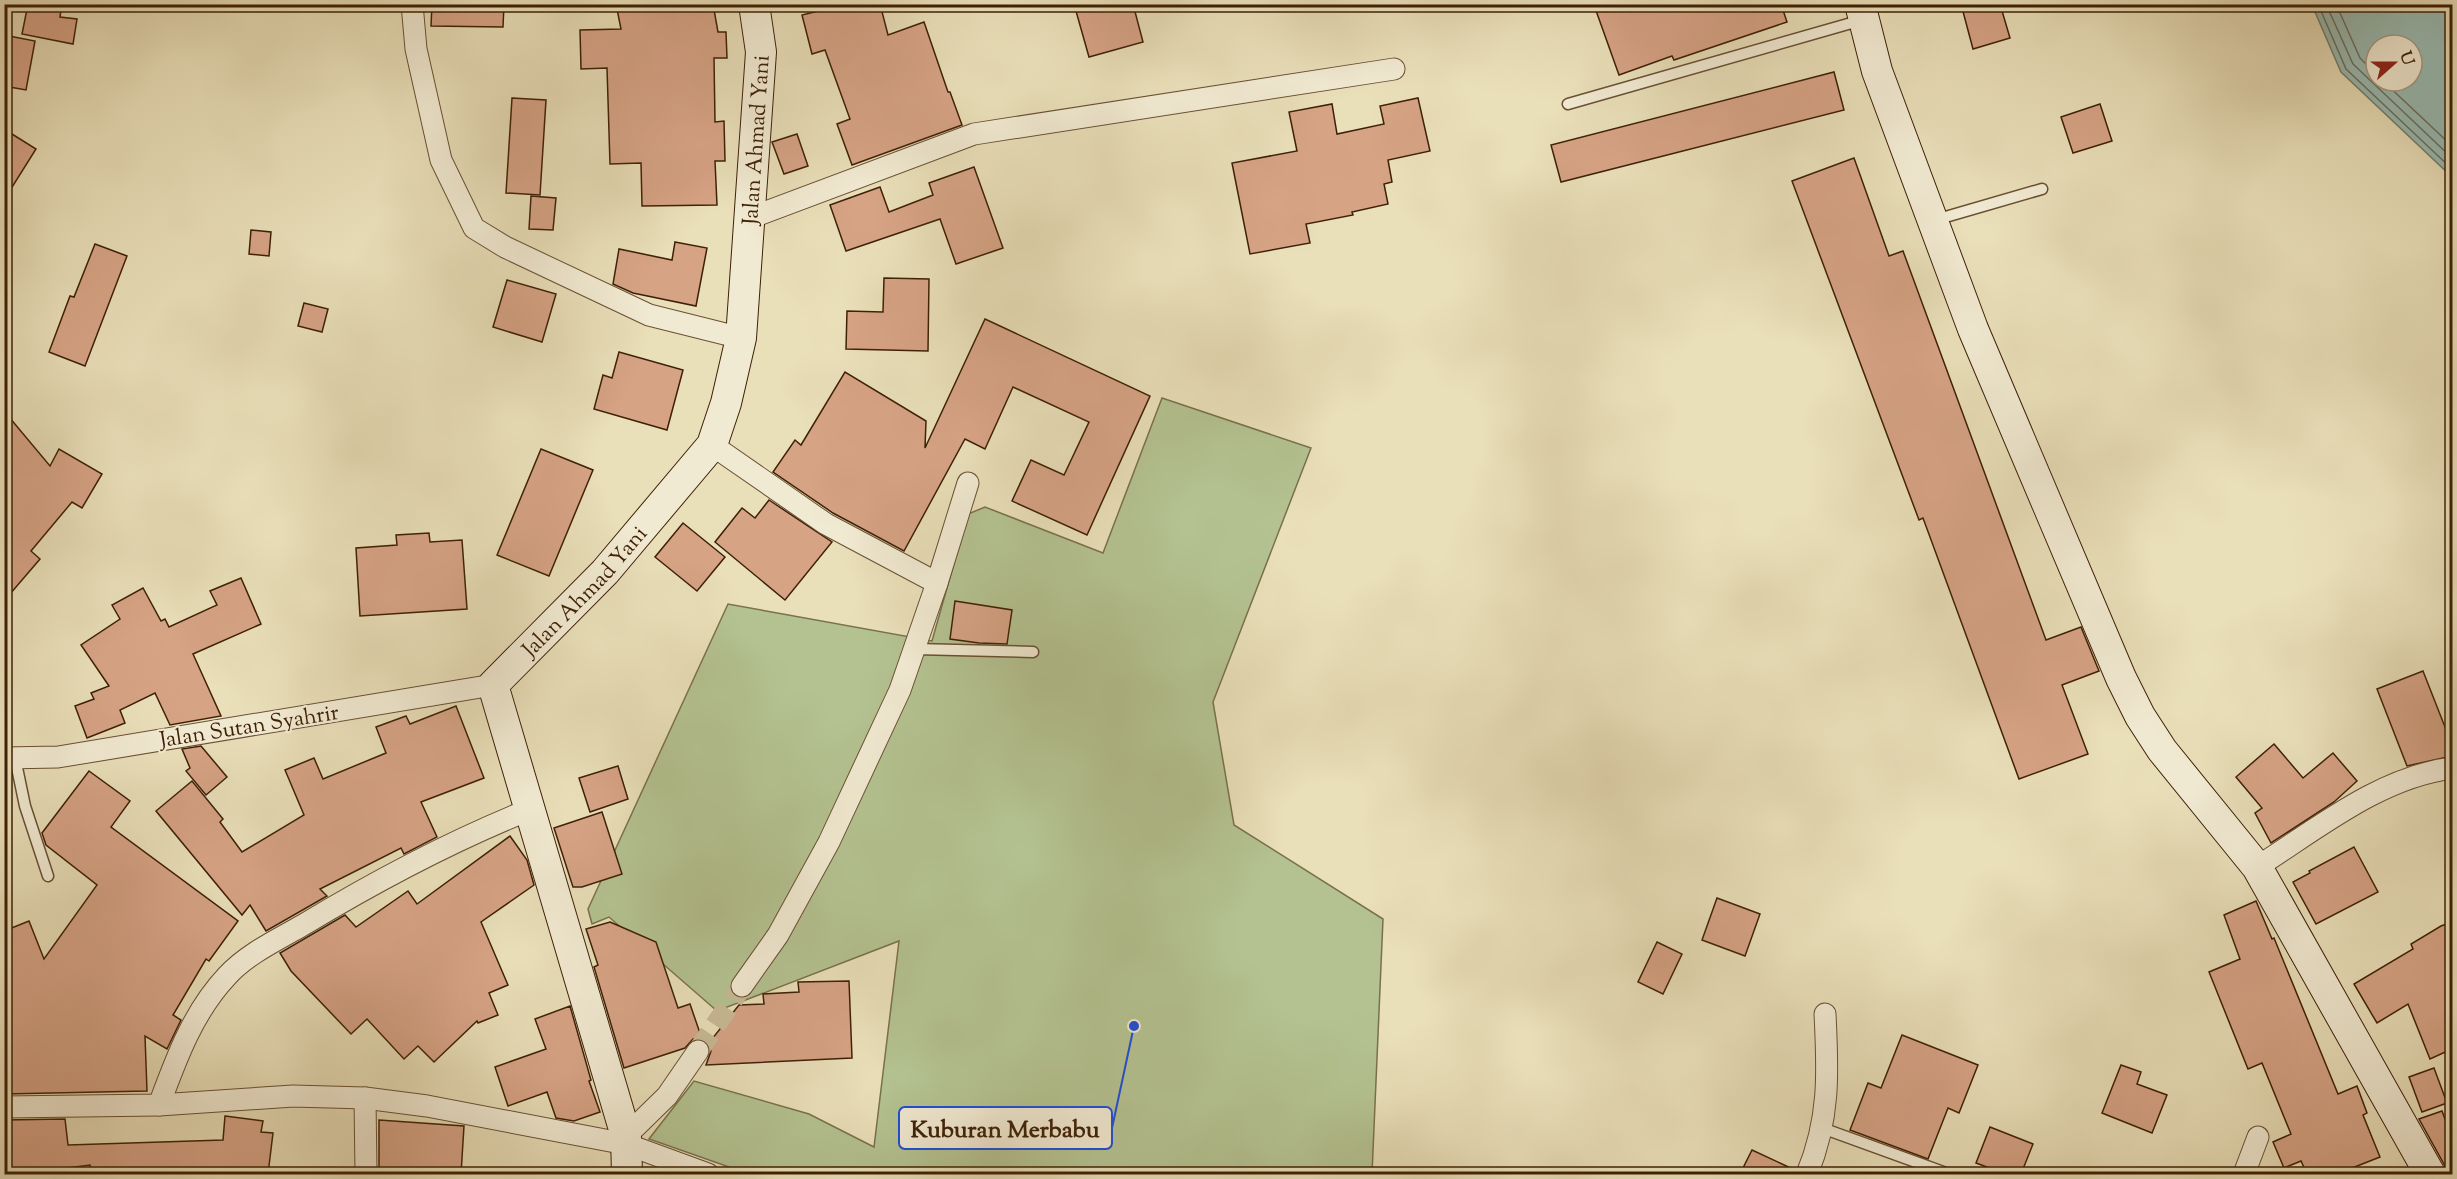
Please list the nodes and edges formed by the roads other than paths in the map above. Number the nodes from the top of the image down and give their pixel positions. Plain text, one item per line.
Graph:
1 (412, 4) edge
2 (754, 4) edge
3 (1861, 12) edge
4 (1394, 69) dead end
5 (1568, 104) dead end
6 (2042, 189) dead end
7 (750, 218) junction
8 (1931, 221) junction
9 (741, 338) junction
10 (712, 445) junction
11 (968, 483) dead end
12 (937, 583) junction
13 (915, 649) junction
14 (1033, 652) dead end
15 (493, 685) junction
16 (10, 758) edge
17 (2452, 768) edge
18 (531, 809) junction
19 (2257, 867) junction
20 (48, 876) dead end
21 (742, 986) tunnel mouth
22 (1825, 1014) dead end
23 (698, 1051) tunnel mouth
24 (365, 1098) junction
25 (159, 1105) junction
26 (4, 1107) edge
27 (1822, 1128) junction
28 (2258, 1137) dead end
29 (626, 1140) junction
30 (366, 1174) edge
31 (627, 1174) edge
32 (708, 1174) edge
33 (1807, 1174) edge
34 (1949, 1174) edge
35 (2244, 1174) edge
36 (2430, 1174) edge

1 - 9 street
2 - 7 street, Jalan Ahmad Yani
3 - 5 lane
3 - 8 street
4 - 7 street
6 - 8 lane
7 - 9 street, Jalan Ahmad Yani
8 - 19 street
9 - 10 street, Jalan Ahmad Yani
10 - 12 street
10 - 15 street, Jalan Ahmad Yani
11 - 12 street
12 - 13 street
13 - 14 lane
13 - 21 street
15 - 16 street, Jalan Sutan Syahrir
15 - 18 street
16 - 20 lane
17 - 19 street
18 - 25 street
18 - 29 street
19 - 36 street
22 - 27 street
23 - 29 street
24 - 25 street
24 - 29 street
24 - 30 street
25 - 26 street
27 - 33 street
27 - 34 lane
28 - 35 street
29 - 31 street
29 - 32 street

